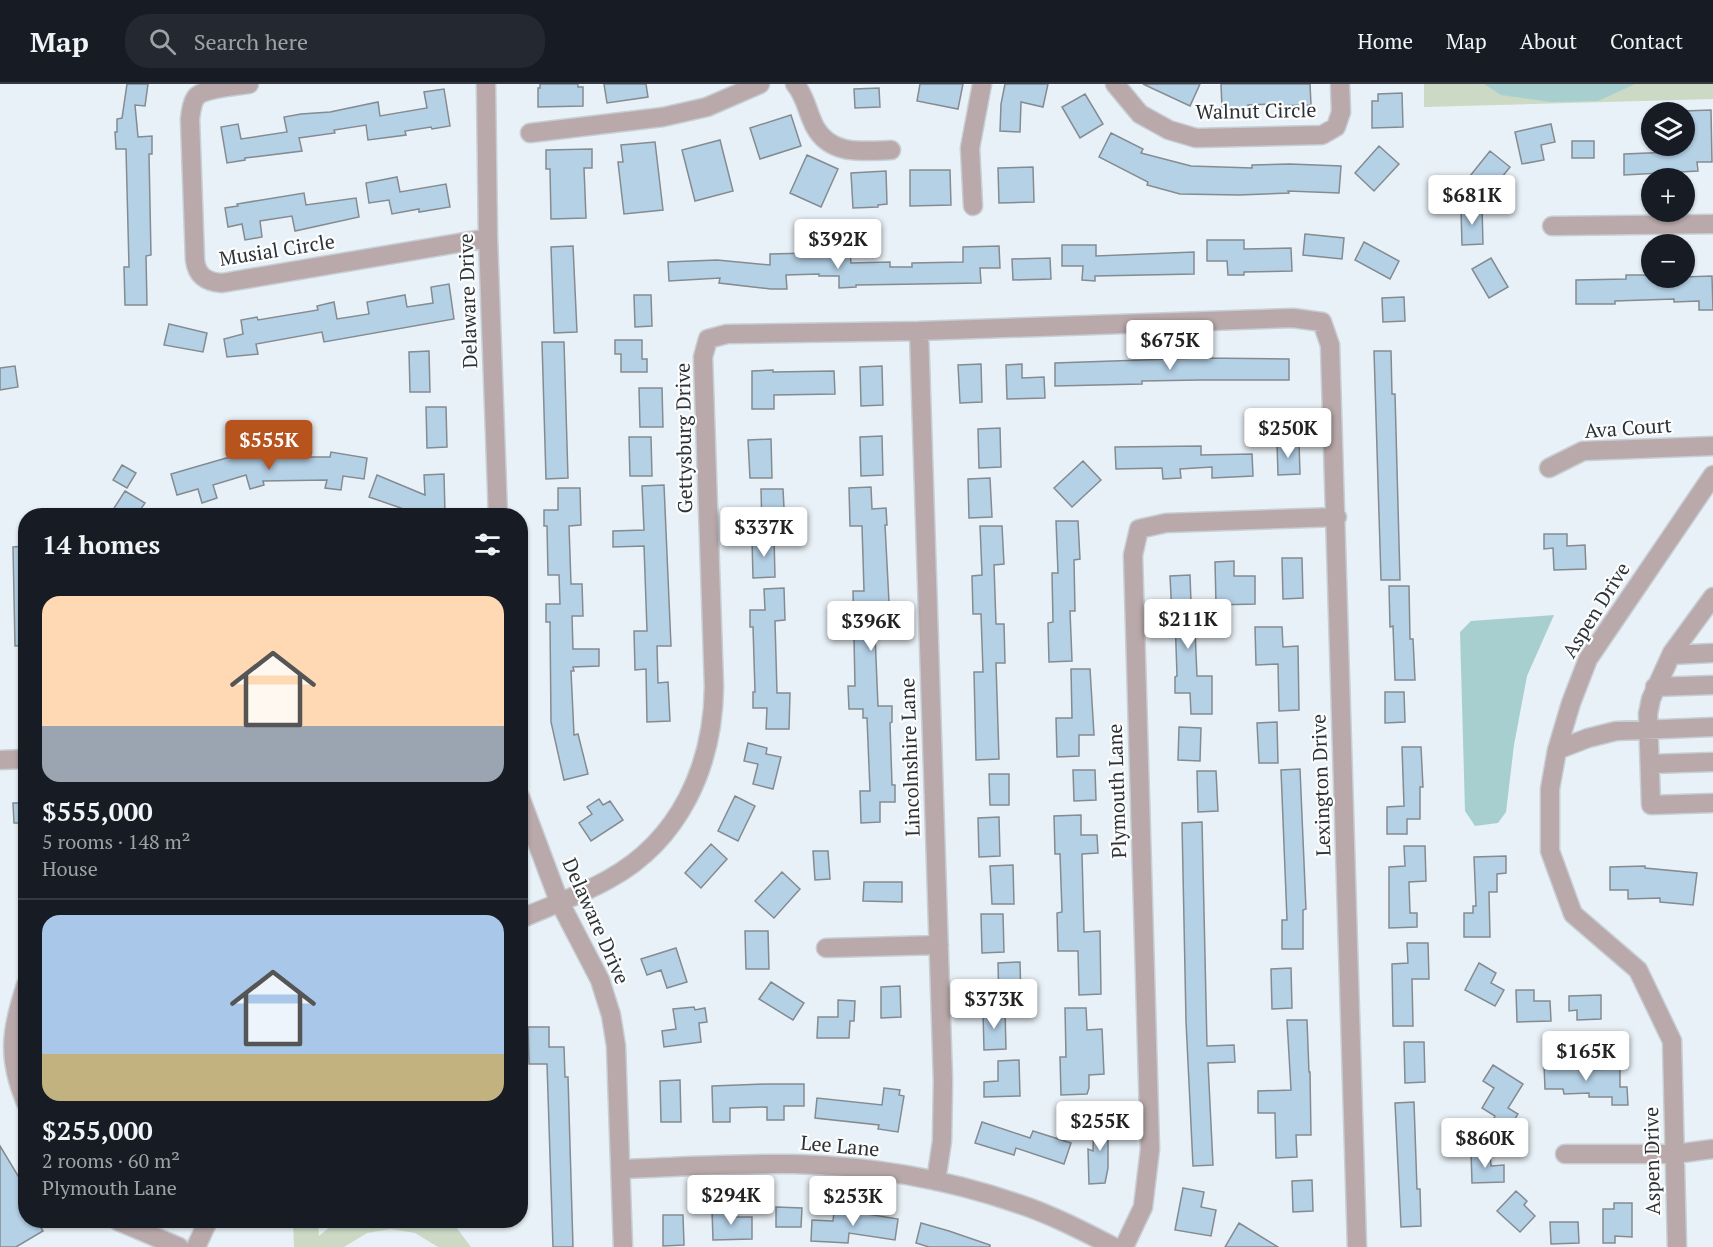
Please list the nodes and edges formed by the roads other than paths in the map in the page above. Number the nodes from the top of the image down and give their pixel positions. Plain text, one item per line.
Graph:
1 (249, 84) edge
2 (486, 84) edge
3 (760, 84) edge
4 (795, 84) edge
5 (982, 84) edge
6 (1115, 84) edge
7 (1340, 84) edge
8 (530, 132) dead end
9 (891, 150) dead end
10 (973, 206) dead end
11 (1713, 224) edge
12 (1552, 226) dead end
13 (489, 238) junction
14 (1322, 322) joint
15 (920, 331) junction
16 (1713, 446) edge
17 (1549, 468) dead end
18 (1713, 475) edge
19 (498, 508) edge
20 (1336, 517) junction
21 (1713, 597) edge
22 (1705, 619) edge
23 (1713, 653) edge
24 (1671, 654) junction
25 (1713, 686) edge
26 (1655, 687) junction
27 (1713, 727) edge
28 (1649, 729) junction
29 (1557, 750) junction
30 (18, 759) edge
31 (0, 760) edge
32 (1713, 762) edge
33 (1650, 764) junction
34 (1713, 803) edge
35 (528, 818) edge
36 (559, 901) junction
37 (528, 915) edge
38 (939, 945) junction
39 (826, 948) dead end
40 (18, 1009) edge
41 (18, 1085) edge
42 (1713, 1149) edge
43 (1565, 1154) dead end
44 (1675, 1154) junction
45 (621, 1169) junction
46 (936, 1181) junction
47 (135, 1228) edge
48 (205, 1228) edge
49 (180, 1247) edge
50 (196, 1247) edge
51 (623, 1247) edge
52 (1114, 1247) edge
53 (1124, 1247) edge
54 (1357, 1247) edge
55 (1677, 1247) edge

1 - 13 street, Musial Circle
2 - 13 street, Delaware Drive
3 - 8 street
4 - 9 street
5 - 10 street
6 - 7 street, Walnut Circle
11 - 12 street
13 - 19 street, Delaware Drive
14 - 15 street, Gettysburg Drive
14 - 20 street, Lexington Drive
15 - 36 street, Gettysburg Drive
15 - 38 street, Lincolnshire Lane
16 - 17 street, Ava Court
18 - 29 street, Aspen Drive
20 - 53 street, Plymouth Lane
20 - 54 street, Lexington Drive
21 - 22 street
22 - 24 street
23 - 24 street
24 - 26 street
25 - 26 street
26 - 28 street
27 - 28 street
28 - 29 street
28 - 33 street
29 - 44 street, Aspen Drive
30 - 31 street
32 - 33 street
33 - 34 street
35 - 36 street, Delaware Drive
36 - 37 street
36 - 45 street, Delaware Drive
38 - 39 street
38 - 46 street, Lincolnshire Lane
40 - 41 street
42 - 44 street
43 - 44 street
44 - 55 street, Aspen Drive
45 - 46 street, Lee Lane
45 - 51 street, Delaware Drive
46 - 52 street, Lee Lane
47 - 49 street
48 - 50 street

